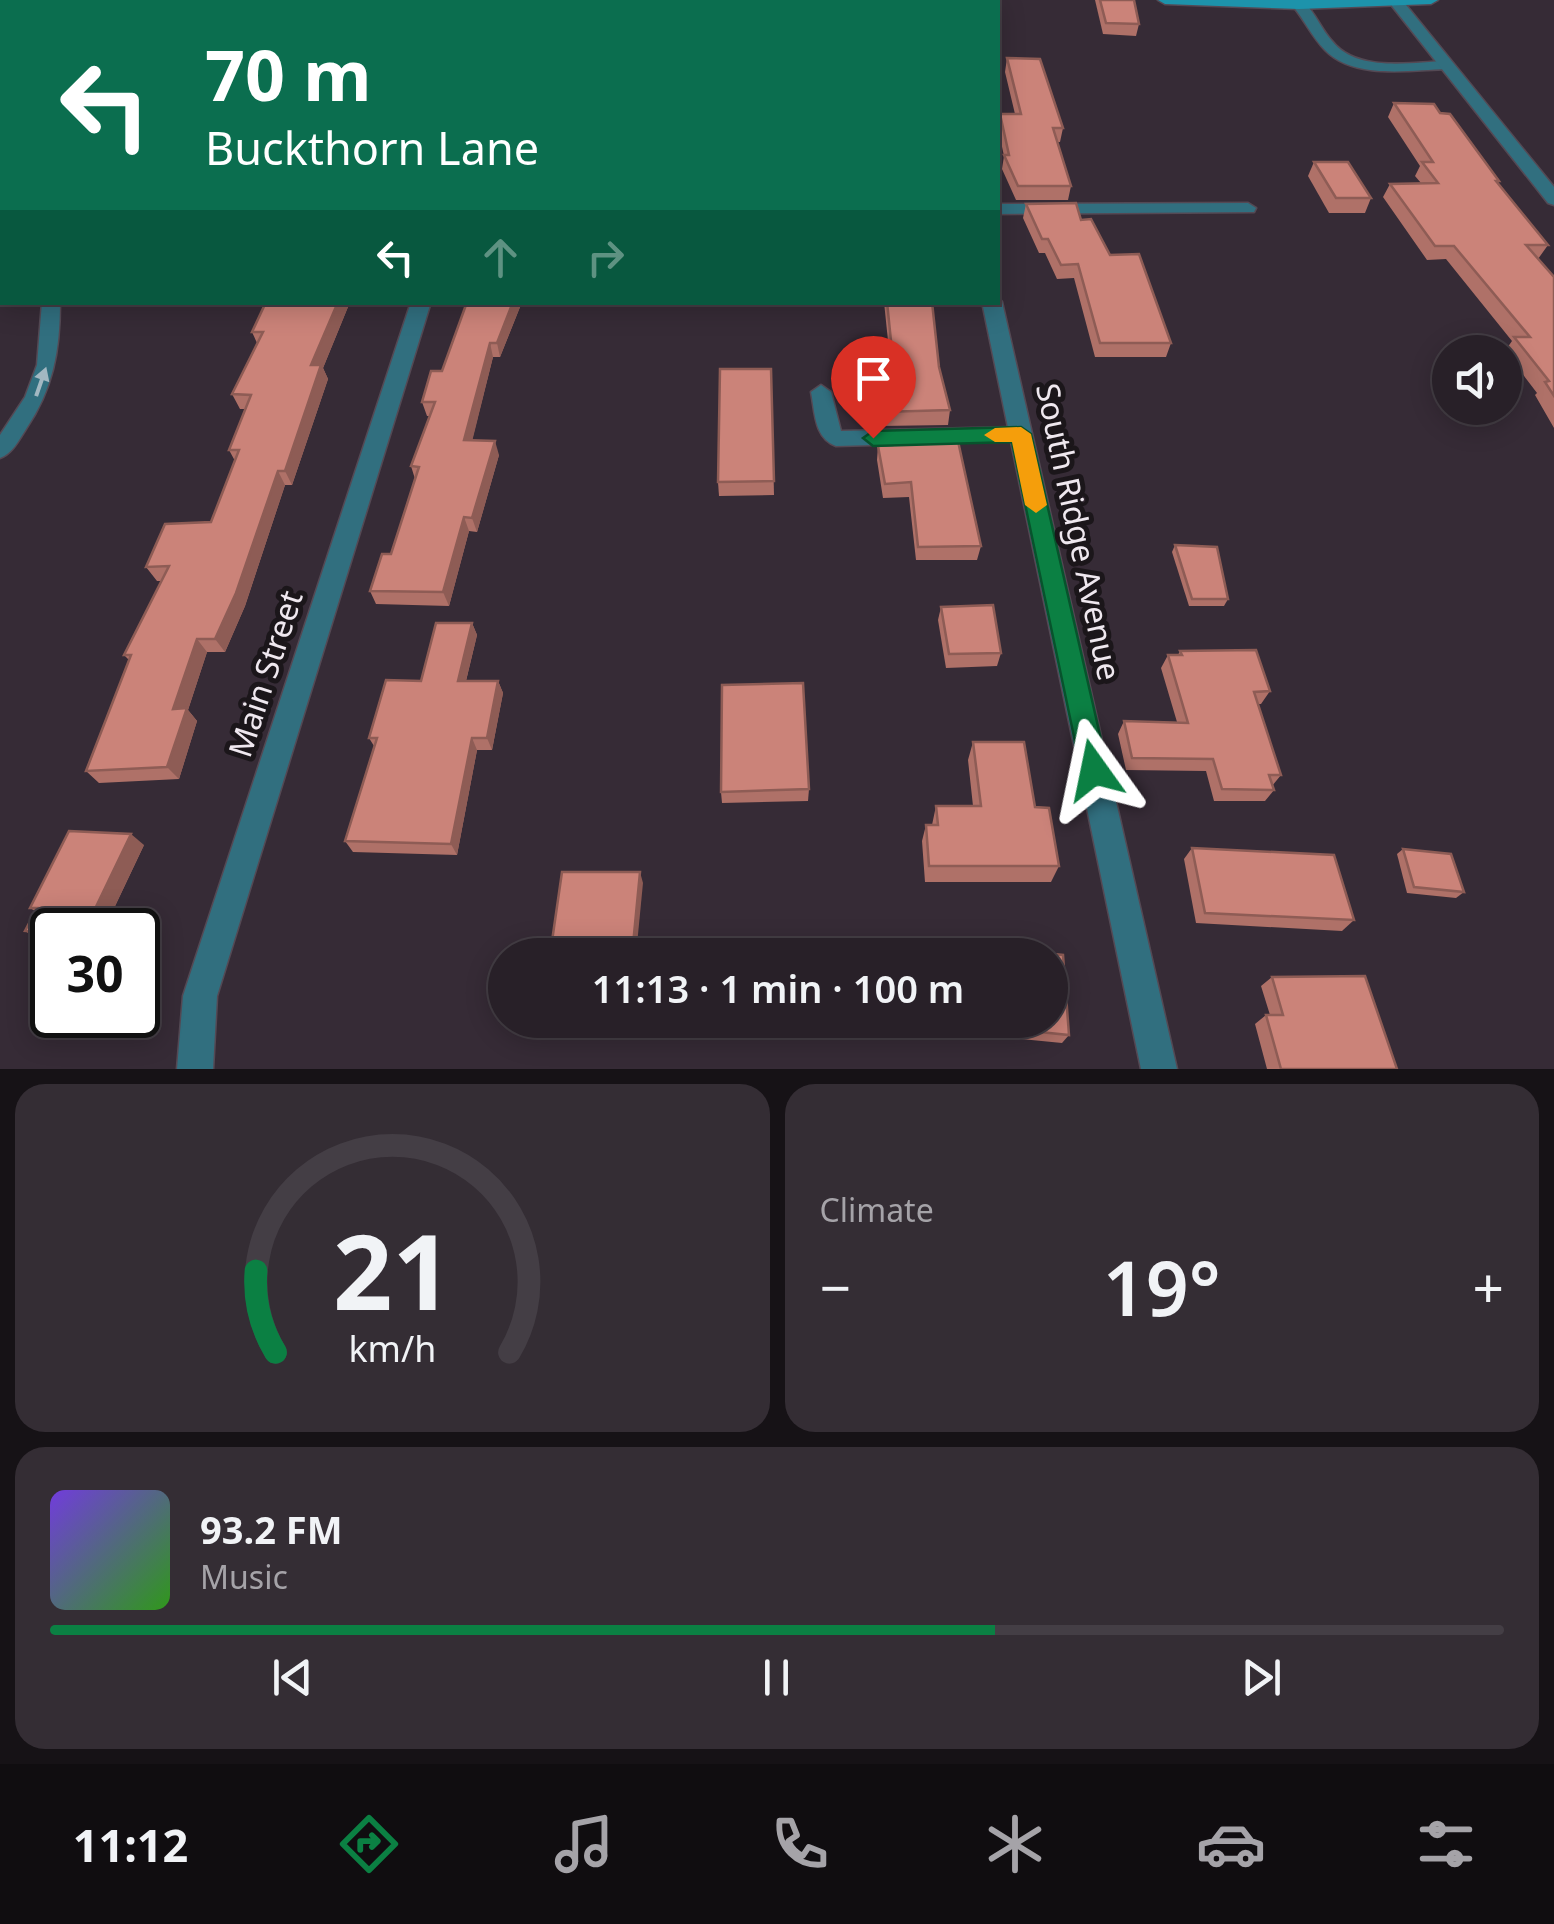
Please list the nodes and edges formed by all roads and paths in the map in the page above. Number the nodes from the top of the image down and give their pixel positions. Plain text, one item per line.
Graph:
1 (1165, 0) edge
2 (1432, 0) edge
3 (1198, 2) edge
4 (1396, 2) junction
5 (1299, 4) junction
6 (1447, 64) junction
7 (1554, 200) edge
8 (1248, 208) dead end
9 (1000, 209) edge
10 (51, 305) edge
11 (420, 305) edge
12 (993, 305) edge
13 (820, 392) dead end
14 (1021, 434) junction
15 (0, 450) edge
16 (194, 1069) edge
17 (1159, 1069) edge

1 - 3 main road
2 - 4 main road
3 - 5 main road
4 - 5 main road
4 - 6 street
5 - 6 lane
6 - 7 street
8 - 9 lane
15 -> 10 lane
11 - 16 street, Main Street
12 - 14 street, South Ridge Avenue
13 - 14 lane
14 - 17 street, South Ridge Avenue

